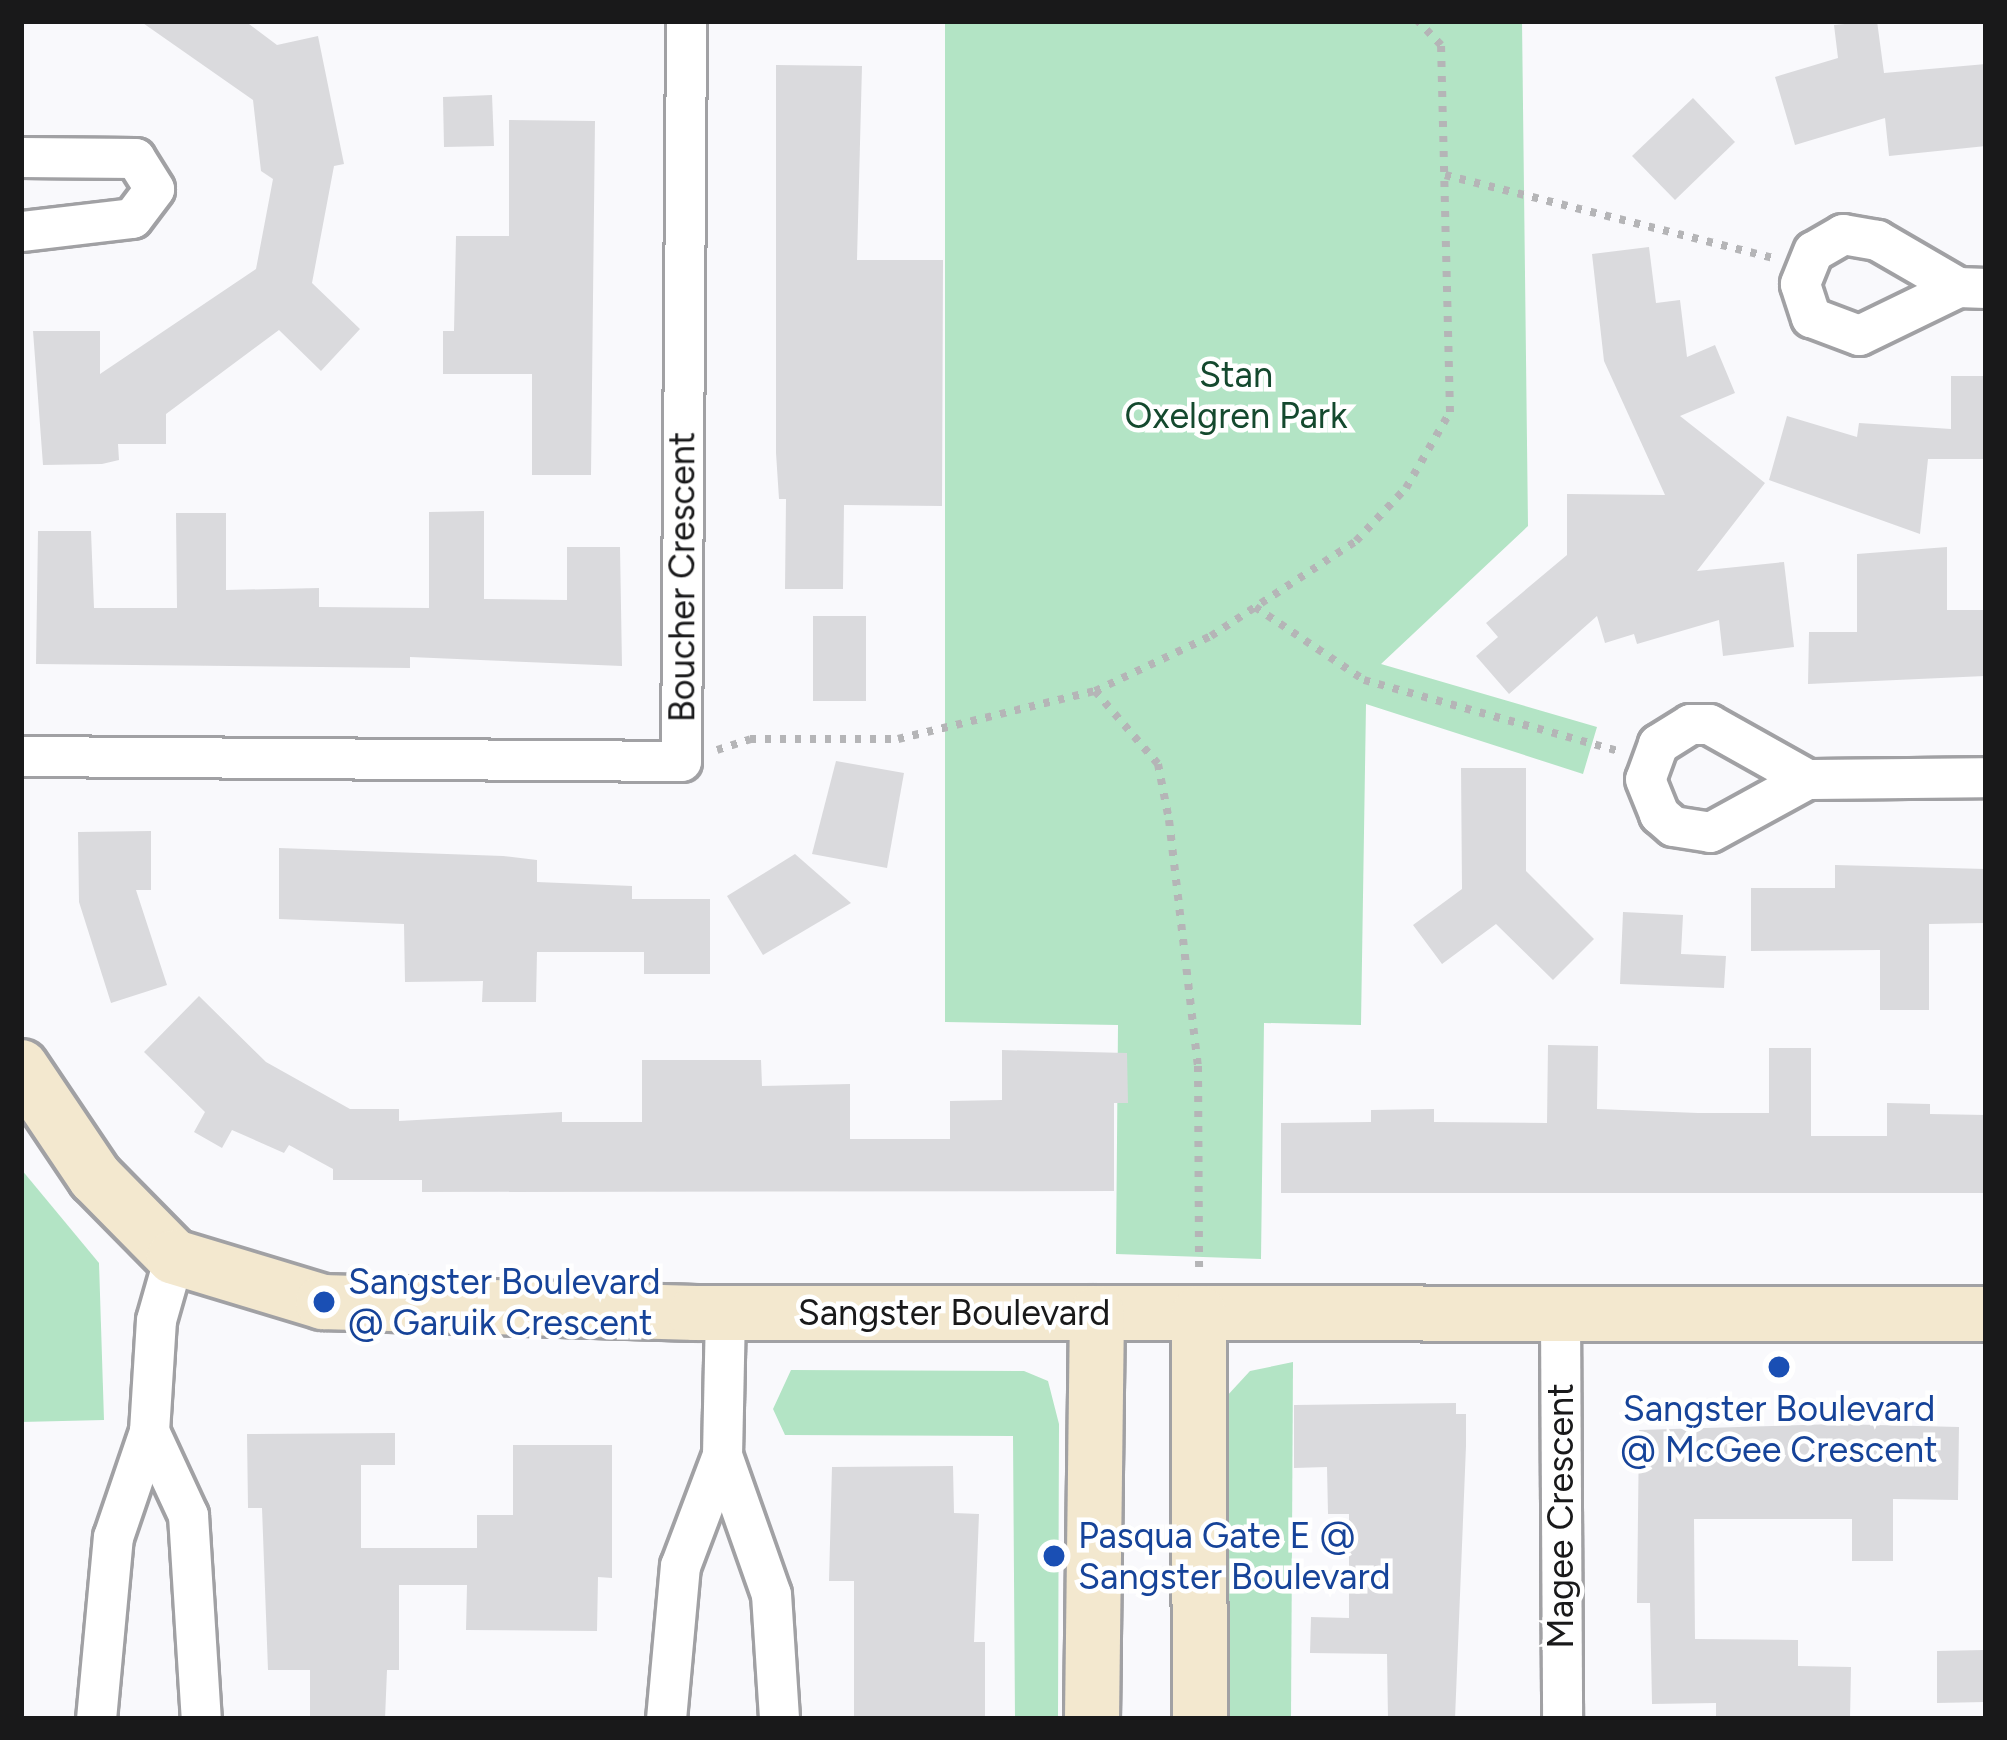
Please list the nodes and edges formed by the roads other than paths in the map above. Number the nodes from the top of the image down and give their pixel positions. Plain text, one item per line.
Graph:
1 (686, 21) edge
2 (21, 157) edge
3 (21, 231) edge
4 (1972, 288) edge
5 (21, 756) edge
6 (1986, 777) edge
7 (1807, 778) junction
8 (21, 1066) edge
9 (174, 1256) junction
10 (725, 1313) junction
11 (1097, 1313) junction
12 (1199, 1313) junction
13 (1560, 1313) junction
14 (1986, 1314) edge
15 (148, 1431) junction
16 (722, 1455) junction
17 (96, 1719) edge
18 (201, 1719) edge
19 (667, 1719) edge
20 (779, 1719) edge
21 (1092, 1719) edge
22 (1200, 1719) edge
23 (1562, 1719) edge

1 - 5 street, Boucher Crescent
2 - 3 street
4 - 4 street
6 - 7 street
7 - 7 street
8 - 9 street, Sangster Boulevard
9 - 10 street, Sangster Boulevard
9 - 15 street
10 - 11 street, Sangster Boulevard
10 - 16 street
11 - 12 street, Sangster Boulevard
11 - 21 street
12 - 13 street, Sangster Boulevard
12 - 22 street
13 - 14 street, Sangster Boulevard
13 - 23 street, Magee Crescent
15 - 17 street
15 - 18 street
16 - 19 street
16 - 20 street

